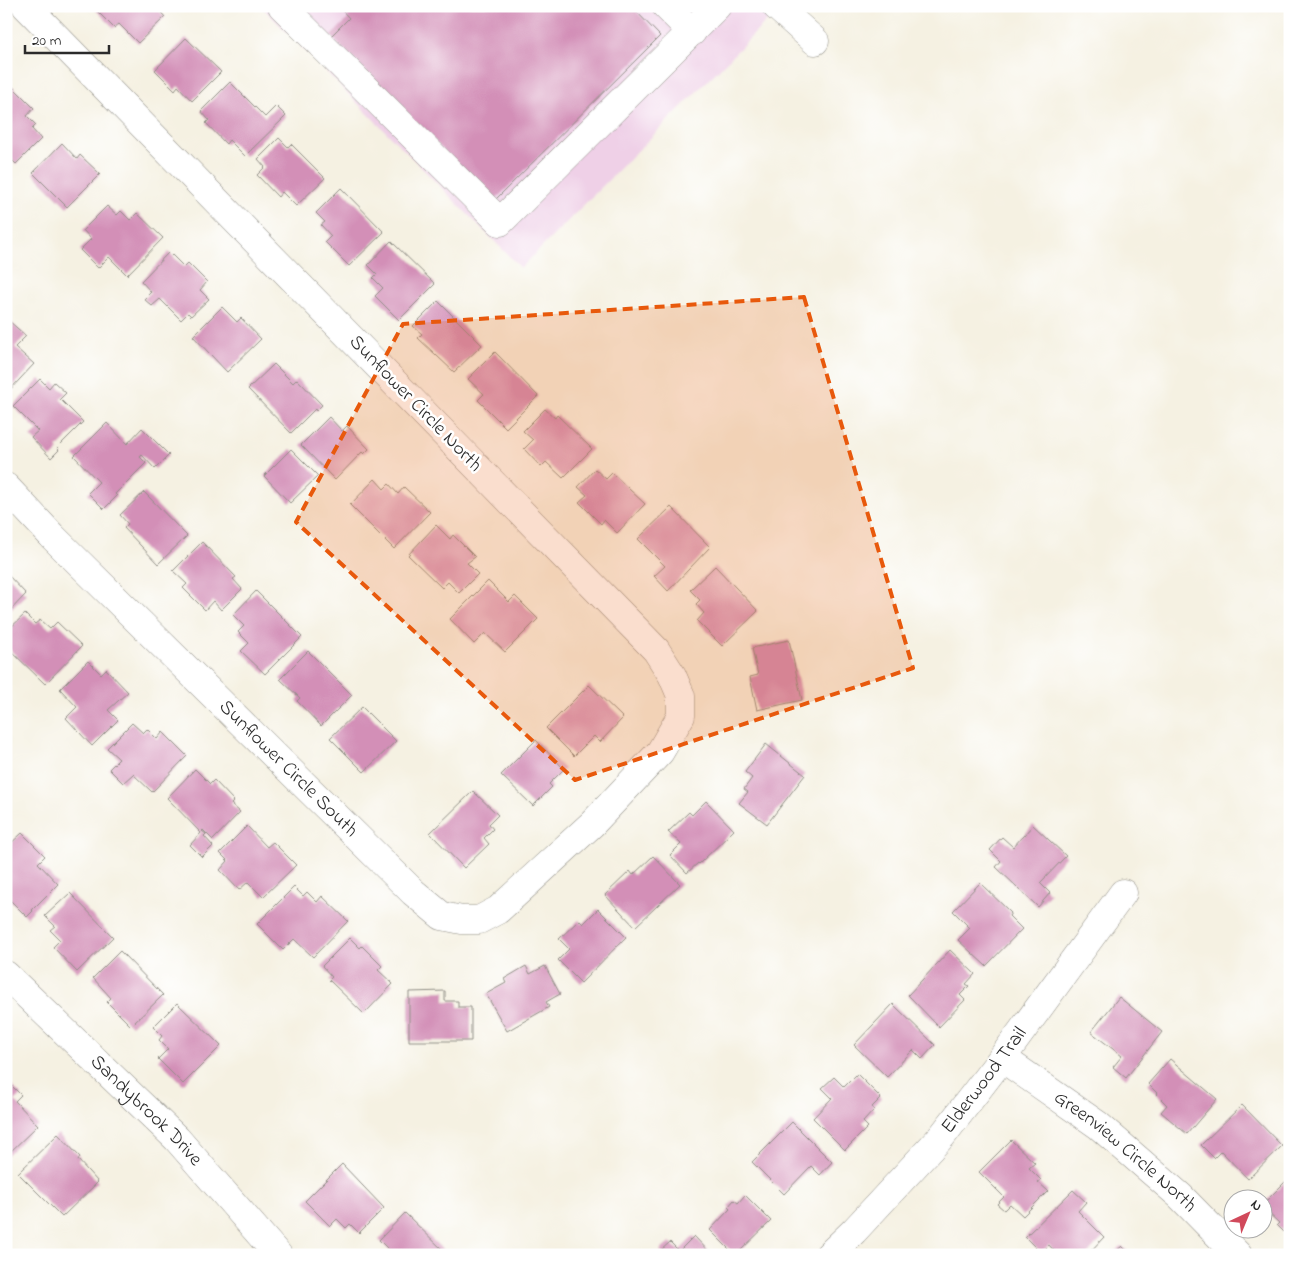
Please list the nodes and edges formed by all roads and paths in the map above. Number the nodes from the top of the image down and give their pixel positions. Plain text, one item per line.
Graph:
1 (20, 6) edge
2 (26, 6) edge
3 (282, 6) edge
4 (666, 6) edge
5 (717, 6) edge
6 (776, 6) edge
7 (6, 20) edge
8 (692, 32) junction
9 (816, 41) dead end
10 (6, 487) edge
11 (592, 824) joint
12 (1123, 892) dead end
13 (6, 974) edge
14 (1002, 1058) junction
15 (278, 1255) edge
16 (829, 1255) edge
17 (1238, 1255) edge

1 - 7 street
2 - 11 street, Sunflower Circle North
3 - 8 street
4 - 8 street
5 - 8 street
6 - 9 street
10 - 11 street, Sunflower Circle South
12 - 14 street, Elderwood Trail
13 - 15 street, Sandybrook Drive
14 - 16 street, Elderwood Trail
14 - 17 street, Greenview Circle North

